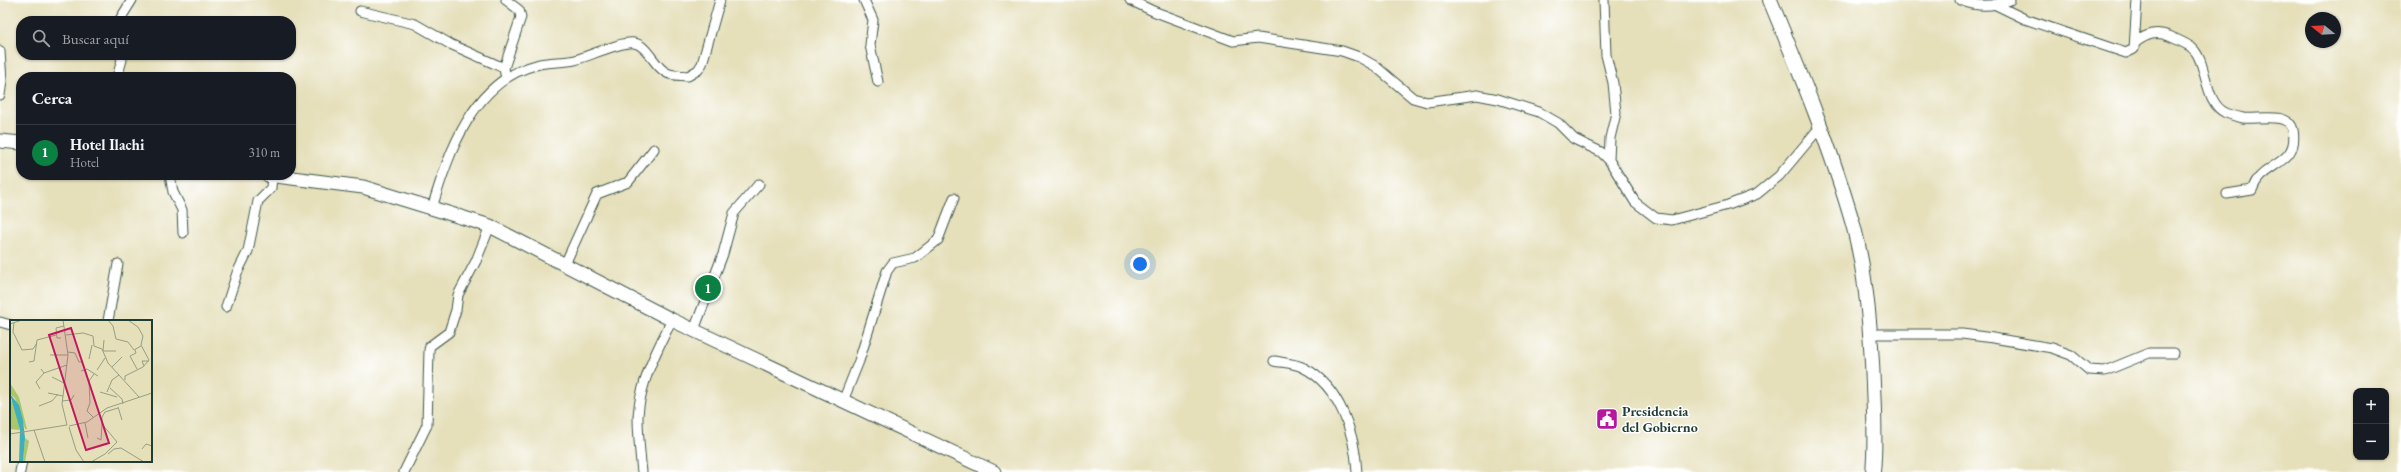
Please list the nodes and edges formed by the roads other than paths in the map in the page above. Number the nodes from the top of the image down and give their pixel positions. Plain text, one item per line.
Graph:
1 (132, 0) edge
2 (506, 0) edge
3 (720, 0) edge
4 (864, 0) edge
5 (1130, 0) edge
6 (1604, 0) edge
7 (1770, 0) edge
8 (1960, 0) edge
9 (2010, 0) edge
10 (2137, 0) edge
11 (1996, 5) junction
12 (360, 11) dead end
13 (121, 16) edge
14 (2136, 42) junction
15 (0, 51) edge
16 (122, 60) edge
17 (504, 68) junction
18 (118, 72) edge
19 (506, 79) junction
20 (878, 82) dead end
21 (0, 95) edge
22 (1821, 126) junction
23 (0, 141) edge
24 (16, 143) edge
25 (654, 149) dead end
26 (1609, 160) junction
27 (296, 179) edge
28 (171, 180) edge
29 (272, 180) edge
30 (759, 184) dead end
31 (2226, 194) dead end
32 (954, 198) dead end
33 (432, 208) junction
34 (490, 226) junction
35 (184, 233) dead end
36 (118, 264) dead end
37 (565, 264) junction
38 (226, 307) dead end
39 (108, 320) edge
40 (672, 320) junction
41 (0, 322) edge
42 (10, 325) edge
43 (694, 330) junction
44 (1871, 334) junction
45 (2174, 353) dead end
46 (1274, 361) dead end
47 (843, 401) junction
48 (22, 462) edge
49 (20, 472) edge
50 (404, 472) edge
51 (642, 472) edge
52 (994, 472) edge
53 (1358, 472) edge
54 (1873, 472) edge

1 - 13 street
2 - 17 street
3 - 19 street
4 - 20 street
5 - 26 street
6 - 26 street
7 - 22 main road
8 - 11 street
9 - 11 street
10 - 14 street
11 - 14 street
12 - 17 street
14 - 31 street
15 - 21 street
16 - 18 street
17 - 19 street
19 - 33 street
22 - 26 street
22 - 44 main road
23 - 24 main road
25 - 37 street
27 - 33 main road
28 - 35 street
29 - 38 street
30 - 43 street
32 - 47 street
33 - 34 main road
34 - 37 main road
34 - 50 street
36 - 39 street
37 - 40 main road
40 - 43 main road
40 - 51 street
41 - 42 street
43 - 47 main road
44 - 45 street
44 - 54 main road
46 - 53 street
47 - 52 main road
48 - 49 street

